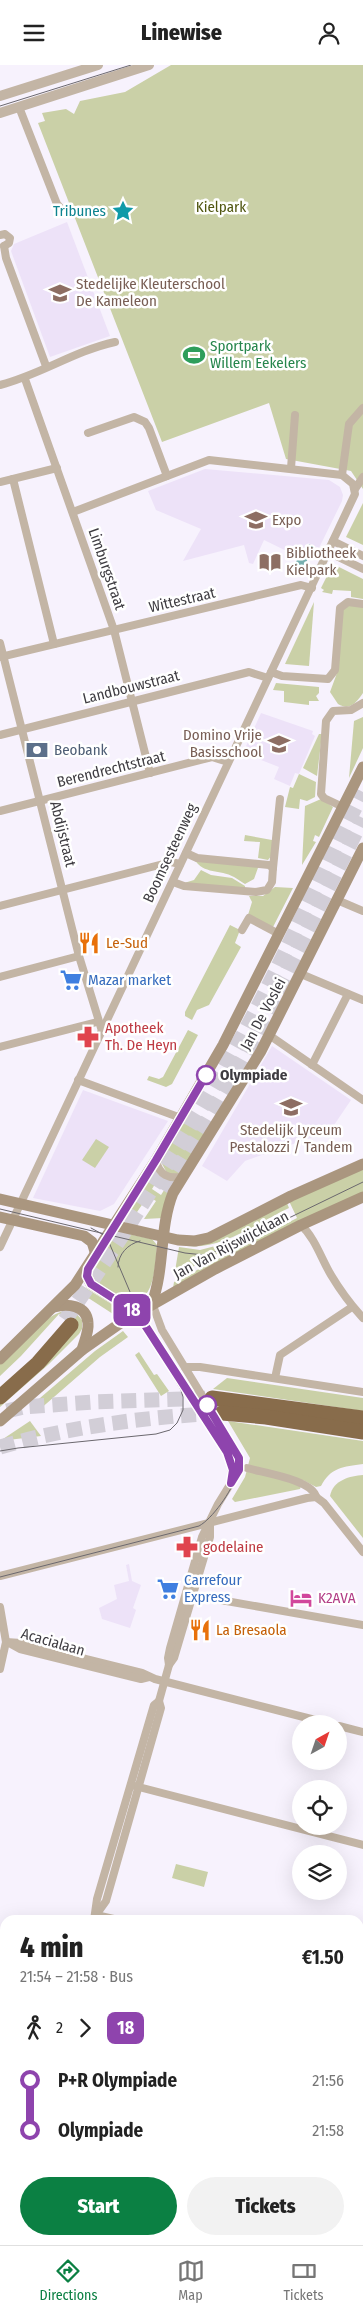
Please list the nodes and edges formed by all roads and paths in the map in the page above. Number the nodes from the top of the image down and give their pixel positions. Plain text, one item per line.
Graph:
1 (98, 65) edge
2 (149, 65) edge
3 (0, 96) edge
4 (19, 107) junction
5 (0, 113) edge
6 (64, 212) dead end
7 (0, 235) edge
8 (2, 245) edge
9 (115, 342) dead end
10 (46, 366) junction
11 (25, 379) junction
12 (0, 385) edge
13 (363, 408) edge
14 (295, 415) dead end
15 (88, 433) dead end
16 (57, 468) junction
17 (291, 468) junction
18 (342, 475) junction
19 (167, 476) junction
20 (363, 477) edge
21 (12, 479) junction
22 (0, 483) edge
23 (355, 489) junction
24 (72, 512) junction
25 (333, 541) junction
26 (328, 552) junction
27 (363, 556) edge
28 (363, 569) edge
29 (312, 587) junction
30 (363, 604) edge
31 (114, 630) junction
32 (0, 643) edge
33 (54, 644) junction
34 (2, 657) edge
35 (270, 675) junction
36 (132, 701) junction
37 (363, 703) edge
38 (22, 729) junction
39 (0, 735) edge
40 (228, 762) junction
41 (363, 767) edge
42 (150, 773) junction
43 (280, 799) dead end
44 (40, 801) junction
45 (343, 807) junction
46 (0, 811) edge
47 (363, 848) edge
48 (186, 853) junction
49 (180, 864) junction
50 (272, 868) junction
51 (173, 881) junction
52 (62, 890) junction
53 (337, 900) junction
54 (0, 905) edge
55 (363, 911) edge
56 (242, 930) dead end
57 (279, 934) junction
58 (79, 956) junction
59 (301, 974) junction
60 (0, 977) edge
61 (348, 994) junction
62 (363, 1000) edge
63 (97, 1022) junction
64 (102, 1031) junction
65 (269, 1035) junction
66 (0, 1047) edge
67 (312, 1065) junction
68 (78, 1080) junction
69 (363, 1100) edge
70 (181, 1118) junction
71 (156, 1160) junction
72 (363, 1164) edge
73 (183, 1176) junction
74 (363, 1197) edge
75 (0, 1199) edge
76 (21, 1203) junction
77 (0, 1217) edge
78 (12, 1220) junction
79 (115, 1225) junction
80 (301, 1225) junction
81 (164, 1236) junction
82 (0, 1247) edge
83 (96, 1255) junction
84 (88, 1269) junction
85 (152, 1303) junction
86 (54, 1307) junction
87 (352, 1307) junction
88 (136, 1313) junction
89 (363, 1318) edge
90 (82, 1350) junction
91 (0, 1359) edge
92 (185, 1367) junction
93 (275, 1378) junction
94 (0, 1385) edge
95 (363, 1392) edge
96 (0, 1397) edge
97 (212, 1398) tunnel mouth
98 (222, 1413) tunnel mouth
99 (363, 1418) edge
100 (0, 1421) edge
101 (363, 1432) edge
102 (247, 1468) dead end
103 (231, 1483) junction
104 (316, 1497) junction
105 (211, 1521) junction
106 (363, 1552) edge
107 (0, 1576) edge
108 (189, 1595) junction
109 (0, 1607) edge
110 (363, 1625) edge
111 (6, 1642) junction
112 (0, 1669) edge
113 (164, 1682) junction
114 (159, 1701) junction
115 (295, 1715) edge
116 (348, 1728) edge
117 (363, 1732) edge
118 (131, 1785) junction
119 (139, 1788) junction
120 (363, 1845) edge
121 (95, 1915) edge
122 (96, 1915) edge

1 - 3 street
2 - 4 street
4 - 5 street
4 - 6 street
7 - 8 street
8 - 10 street
9 - 10 street
10 - 11 street
11 - 12 street
11 - 16 street, Limburgstraat
13 - 18 street
14 - 17 street
15 - 19 street
16 - 21 street
16 - 24 street, Limburgstraat
17 - 18 street
17 - 19 street
18 - 23 street
19 - 24 street
20 - 23 street
21 - 22 street
21 - 33 street
23 - 25 street, Boomsesteenweg
24 - 31 street, Limburgstraat
25 - 26 street, Boomsesteenweg
25 - 27 street
26 - 28 street
26 - 29 street, Boomsesteenweg
29 - 31 street, Wittestraat
29 - 35 street, Boomsesteenweg
30 - 35 street
31 - 33 street, Wittestraat
31 - 36 street, Limburgstraat
32 - 34 street, Abdijstraat
33 - 34 street, Wittestraat
34 - 38 street, Abdijstraat
35 - 36 street, Landbouwstraat
35 - 40 street, Boomsesteenweg
36 - 38 street, Landbouwstraat
36 - 42 street, Limburgstraat
37 - 45 street
38 - 39 street, Landbouwstraat
38 - 44 street, Abdijstraat
40 - 42 street, Berendrechtstraat
40 - 48 street, Boomsesteenweg
41 - 45 main road, Jan De Voslei
42 - 44 street, Berendrechtstraat
43 - 50 street
44 - 46 street, Berendrechtstraat
44 - 52 street, Abdijstraat
45 - 57 main road, Jan De Voslei
47 - 53 main road, Jan De Voslei
48 - 49 street, Boomsesteenweg
48 - 50 street
49 - 51 street, Boomsesteenweg
49 - 52 street
50 - 51 street
51 - 64 street, Boomsesteenweg
52 - 54 street
52 - 58 street, Abdijstraat
53 - 55 street
53 - 59 main road, Jan De Voslei
56 - 57 street
57 - 70 main road, Jan De Voslei
58 - 60 street
58 - 63 street, Abdijstraat
59 - 61 street
59 - 65 main road, Jan De Voslei
61 - 62 street
61 - 67 street
63 - 64 street, Abdijstraat
63 - 66 street
64 - 68 street, Boomsesteenweg
65 - 67 street
65 - 73 main road, Jan De Voslei
67 - 69 street
68 - 70 street
68 - 76 street, Boomsesteenweg
70 - 71 main road, Jan De Voslei
71 - 73 street
71 - 79 main road, Jan De Voslei
72 - 81 main road, Jan Van Rijswijcklaan
73 - 81 main road, Jan De Voslei
74 - 80 main road, Jan Van Rijswijcklaan
75 - 76 main road, Jan Van Rijswijcklaan
76 - 78 street, Boomsesteenweg
76 - 79 main road, Jan Van Rijswijcklaan
77 - 78 main road
78 - 82 street, Boomsesteenweg
78 - 83 main road
79 - 81 main road, Jan Van Rijswijcklaan
79 - 83 main road
80 - 85 main road, Jan Van Rijswijcklaan
80 - 87 street
81 - 85 main road, Jan De Voslei
83 - 84 main road
84 - 86 main road
84 - 88 main road
85 - 88 main road, Jan Van Rijswijcklaan
85 - 92 street
86 - 90 main road
86 - 91 main road
87 - 89 street
87 - 93 street
88 - 90 main road, Jan Van Rijswijcklaan
88 - 103 street
90 - 100 main road, Jan Van Rijswijcklaan
92 - 93 street
92 - 103 street
93 - 95 street
94 - 96 highway
97 - 99 highway
98 - 101 highway
102 - 104 street
103 - 105 street
104 - 105 street
104 - 106 street
105 - 107 street
105 - 108 street
108 - 110 street
108 - 113 street
109 - 111 street
111 - 112 street
111 - 113 street, Acacialaan
113 - 114 street
113 - 115 street, Acacialaan
114 - 118 street
114 - 119 street
116 - 117 street
118 - 119 street
118 - 121 street
119 - 120 street
119 - 122 street

